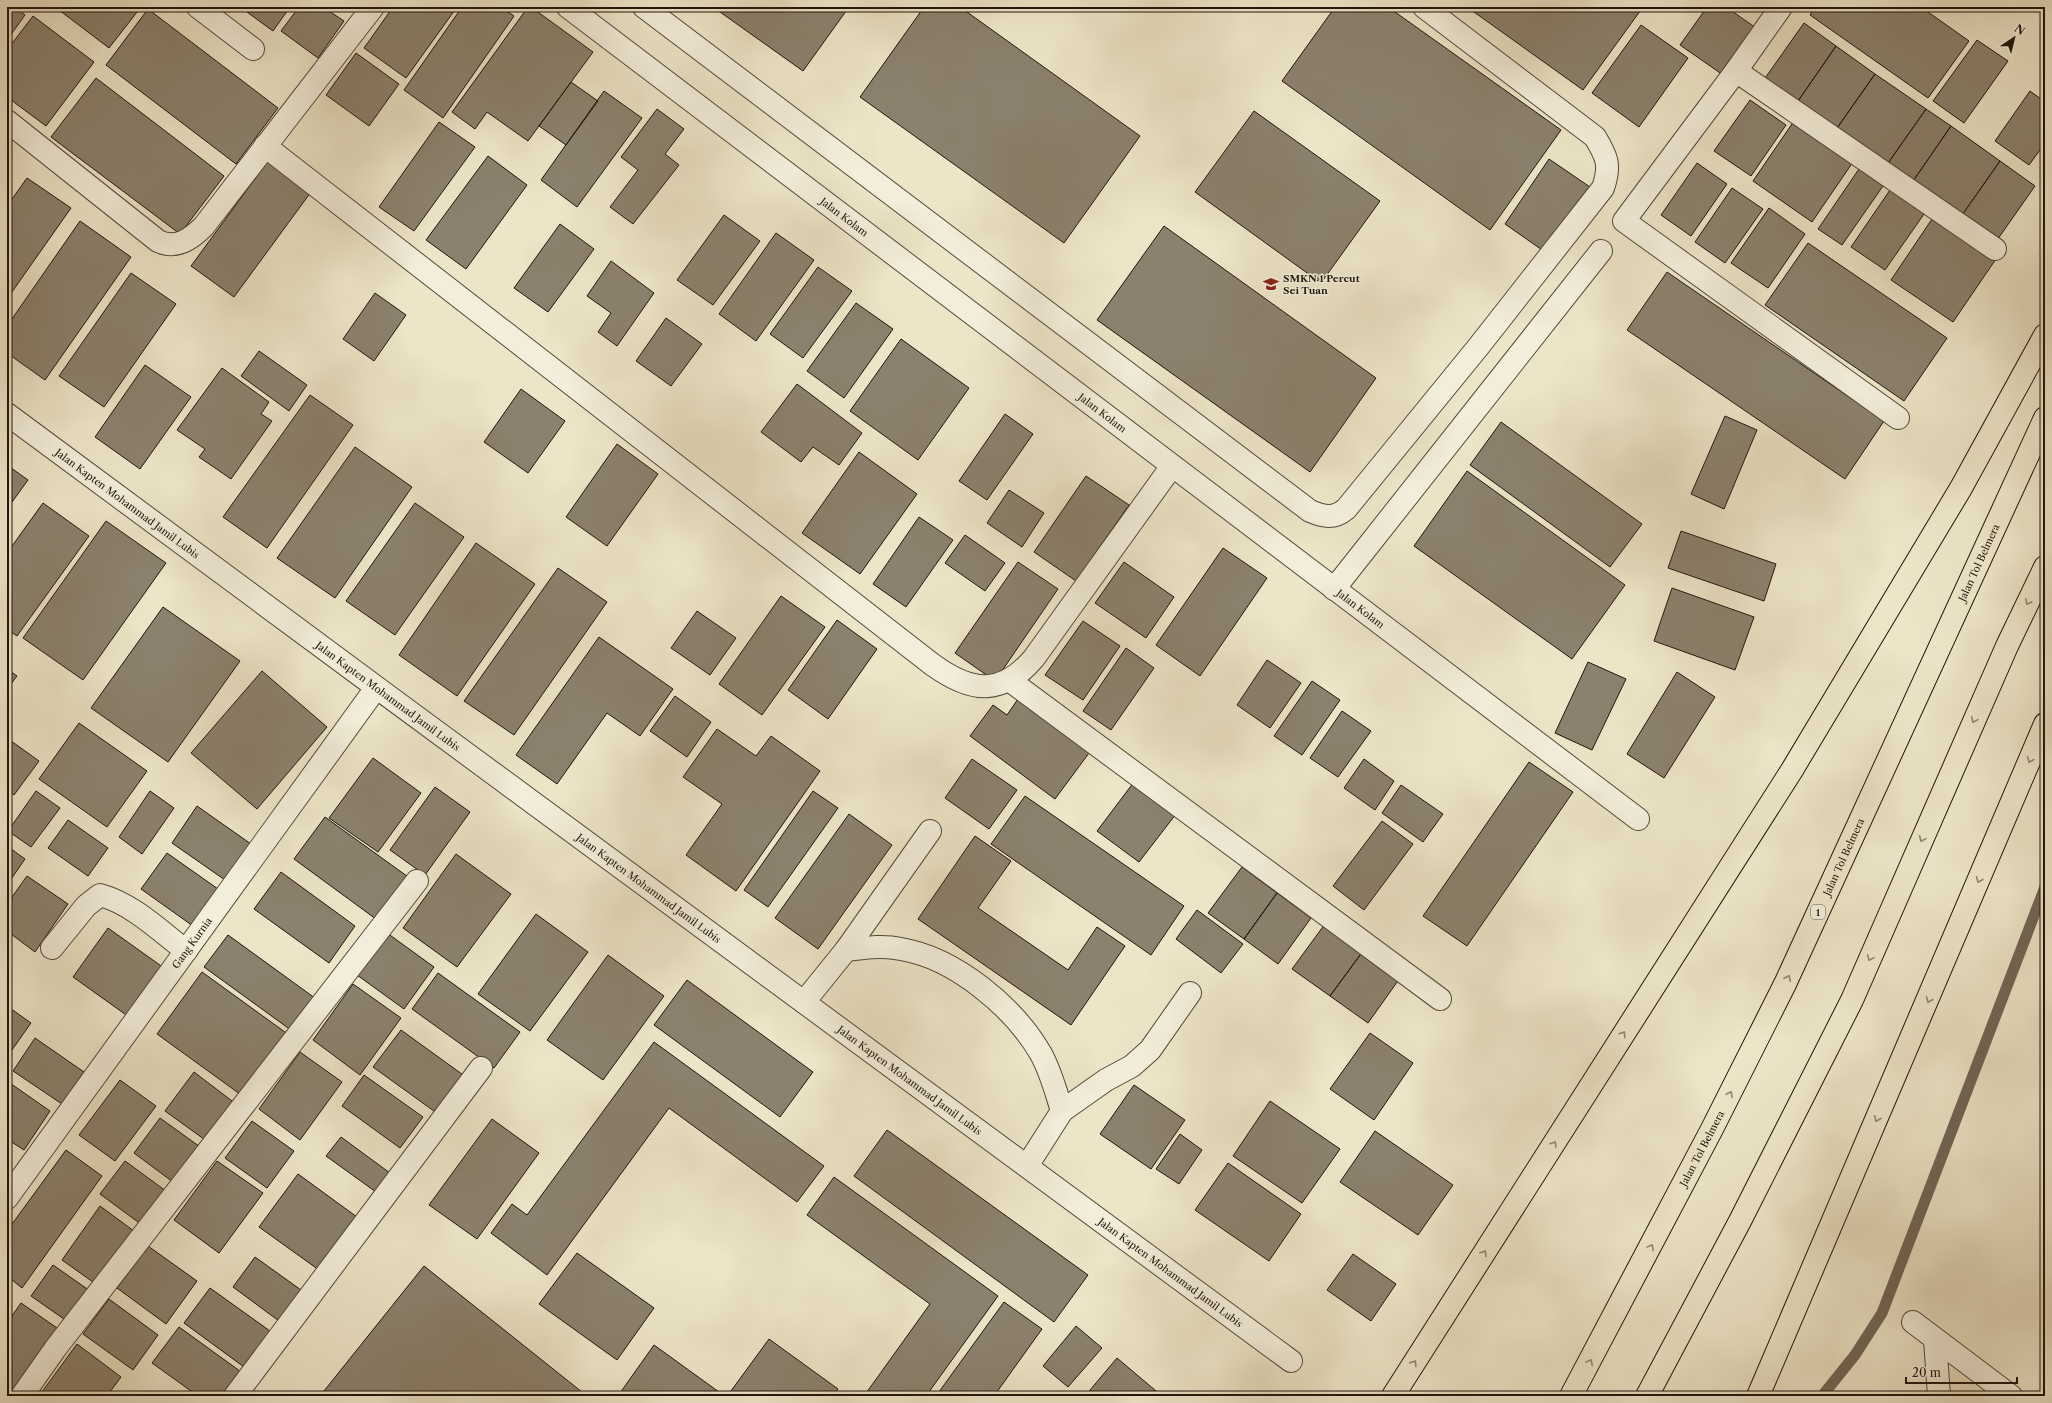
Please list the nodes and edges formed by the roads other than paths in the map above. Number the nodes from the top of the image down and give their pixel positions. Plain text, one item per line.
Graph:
1 (198, 7) edge
2 (373, 7) edge
3 (644, 7) edge
4 (1424, 7) edge
5 (1781, 7) edge
6 (570, 8) edge
7 (253, 49) dead end
8 (1736, 71) junction
9 (7, 121) edge
10 (265, 146) junction
11 (1995, 249) dead end
12 (1601, 251) dead end
13 (2045, 335) edge
14 (7, 414) edge
15 (1898, 418) dead end
16 (2045, 418) edge
17 (1172, 466) junction
18 (2045, 567) edge
19 (1334, 589) junction
20 (1009, 680) junction
21 (376, 688) junction
22 (2045, 724) edge
23 (1638, 819) dead end
24 (930, 831) dead end
25 (417, 881) dead end
26 (52, 948) dead end
27 (186, 950) junction
28 (846, 950) junction
29 (1190, 993) dead end
30 (1440, 999) dead end
31 (804, 1002) junction
32 (481, 1068) dead end
33 (1062, 1111) junction
34 (1027, 1166) junction
35 (7, 1198) edge
36 (1913, 1322) dead end
37 (1935, 1339) junction
38 (1291, 1361) dead end
39 (22, 1396) edge
40 (235, 1396) edge
41 (1393, 1396) edge
42 (1571, 1396) edge
43 (1647, 1396) edge
44 (1758, 1396) edge
45 (1939, 1396) edge
46 (2011, 1396) edge

1 - 7 street
2 - 10 street
3 - 4 street
5 - 8 street
6 - 17 street, Jalan Kolam
8 - 11 street
8 - 15 street
9 - 10 street
10 - 20 street
12 - 19 street
41 -> 13 highway
14 - 21 street, Jalan Kapten Mohammad Jamil Lubis
42 -> 16 highway, Jalan Tol Belmera / 1
17 - 19 street, Jalan Kolam
17 - 20 street
18 -> 43 highway
19 - 23 street, Jalan Kolam
20 - 30 street
21 - 27 street, Gang Kurnia
21 - 31 street, Jalan Kapten Mohammad Jamil Lubis
22 -> 44 highway
24 - 28 street
25 - 39 street
26 - 27 street
27 - 35 street, Gang Kurnia
28 - 31 street
28 - 33 street
29 - 33 street
31 - 34 street, Jalan Kapten Mohammad Jamil Lubis
32 - 40 street
33 - 34 street
34 - 38 street, Jalan Kapten Mohammad Jamil Lubis
36 - 37 street
37 - 45 street
37 - 46 street

